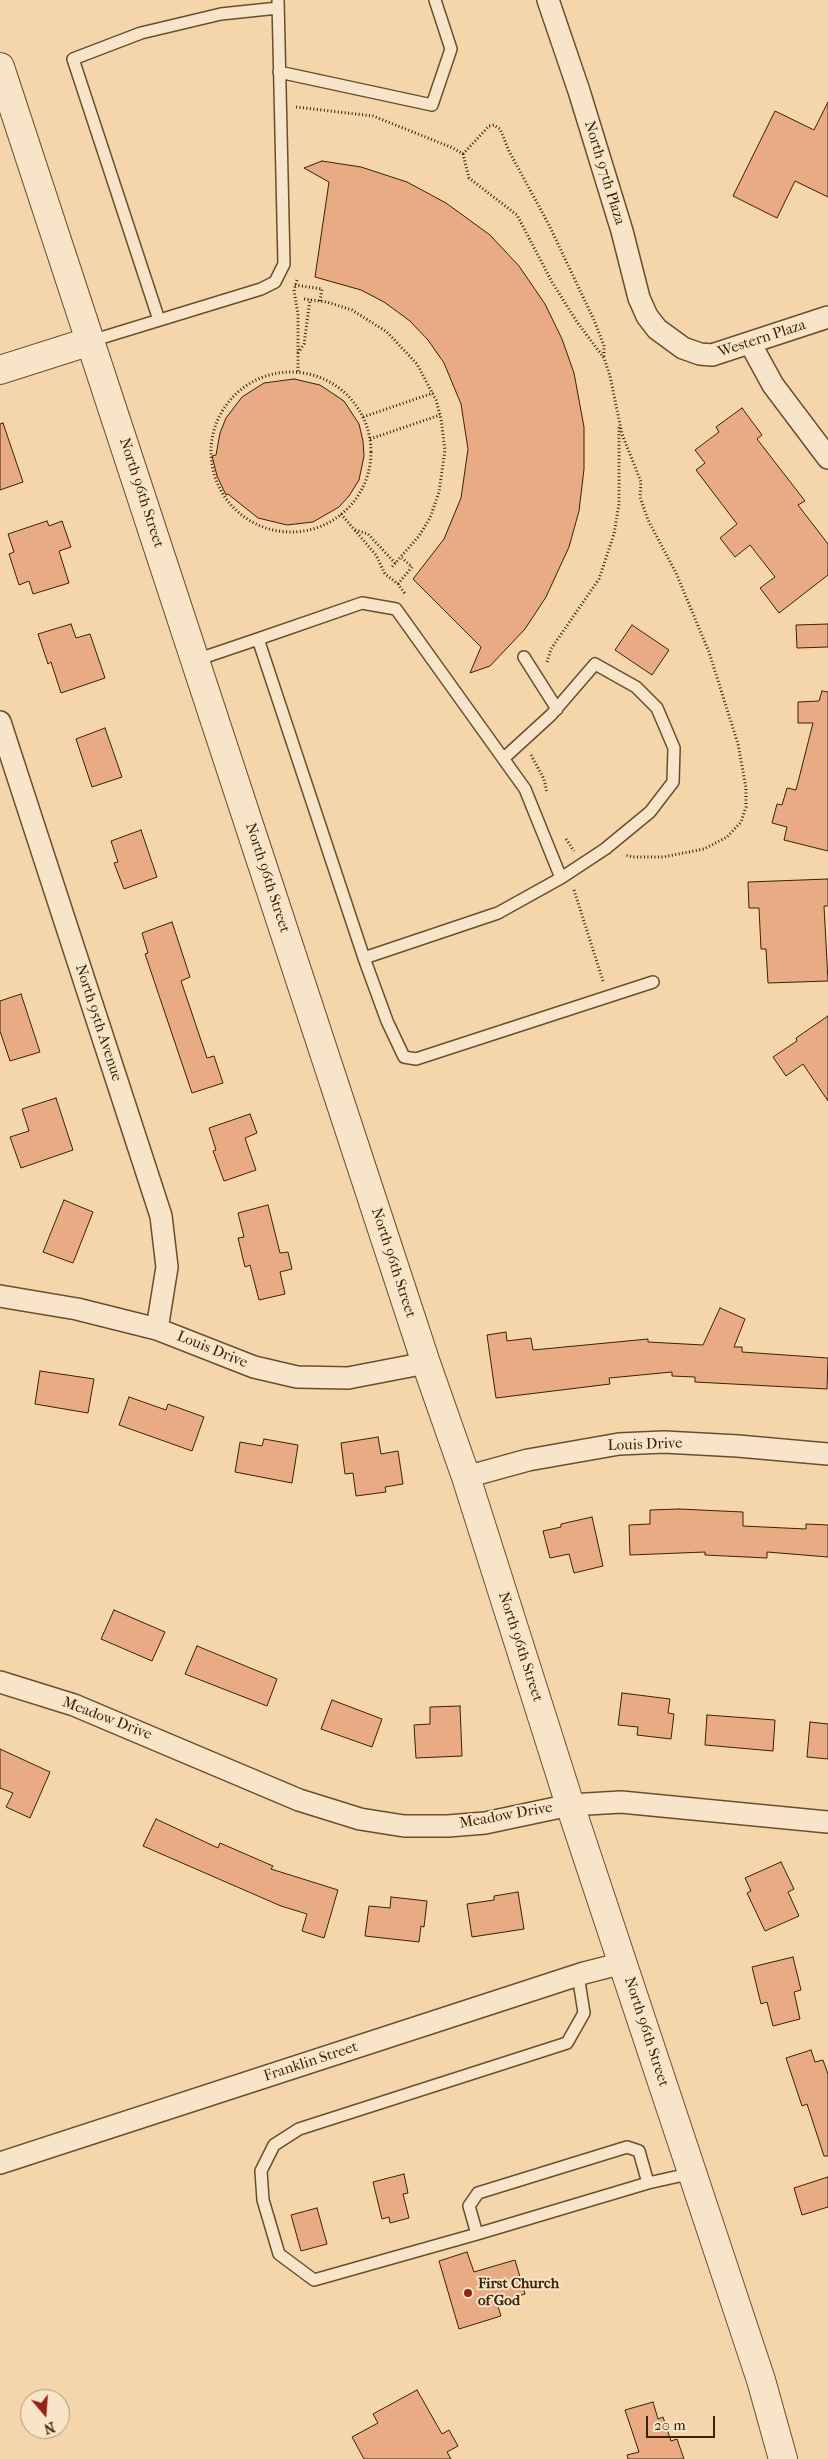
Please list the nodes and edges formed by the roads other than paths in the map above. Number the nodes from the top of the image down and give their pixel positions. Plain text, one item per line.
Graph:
1 (434, 0) edge
2 (548, 0) edge
3 (278, 4) edge
4 (0, 67) edge
5 (279, 72) junction
6 (828, 317) edge
7 (159, 320) junction
8 (668, 340) joint
9 (91, 341) junction
10 (750, 343) junction
11 (0, 370) edge
12 (828, 458) edge
13 (258, 639) junction
14 (524, 657) dead end
15 (196, 660) junction
16 (557, 709) junction
17 (0, 722) edge
18 (504, 758) junction
19 (565, 875) junction
20 (364, 958) junction
21 (653, 982) dead end
22 (0, 1296) edge
23 (157, 1328) junction
24 (426, 1363) junction
25 (828, 1454) edge
26 (466, 1477) junction
27 (0, 1682) edge
28 (570, 1805) junction
29 (828, 1822) edge
30 (623, 1963) junction
31 (578, 1975) junction
32 (0, 2163) edge
33 (692, 2173) junction
34 (648, 2183) junction
35 (477, 2234) junction
36 (783, 2459) edge

1 - 5 lane
2 - 8 street, North 97th Plaza
3 - 5 lane
3 - 7 lane
4 - 9 street, North 96th Street
5 - 7 lane
6 - 10 street, Western Plaza
7 - 9 lane
8 - 10 street, Western Plaza
9 - 11 street
9 - 15 street, North 96th Street
10 - 12 street
13 - 15 lane
13 - 18 lane
13 - 20 lane
14 - 16 lane
15 - 24 street, North 96th Street
16 - 18 lane
16 - 19 lane
17 - 23 street, North 95th Avenue
18 - 19 lane
19 - 20 lane
20 - 21 lane
22 - 23 street, Louis Drive
23 - 24 street, Louis Drive
24 - 26 street, North 96th Street
25 - 26 street, Louis Drive
26 - 28 street, North 96th Street
27 - 28 street, Meadow Drive
28 - 29 street, Meadow Drive
28 - 30 street, North 96th Street
30 - 31 street, Franklin Street
30 - 33 street, North 96th Street
31 - 32 street, Franklin Street
31 - 35 lane
33 - 34 lane
33 - 36 street, North 96th Street
34 - 35 lane
34 - 35 lane

